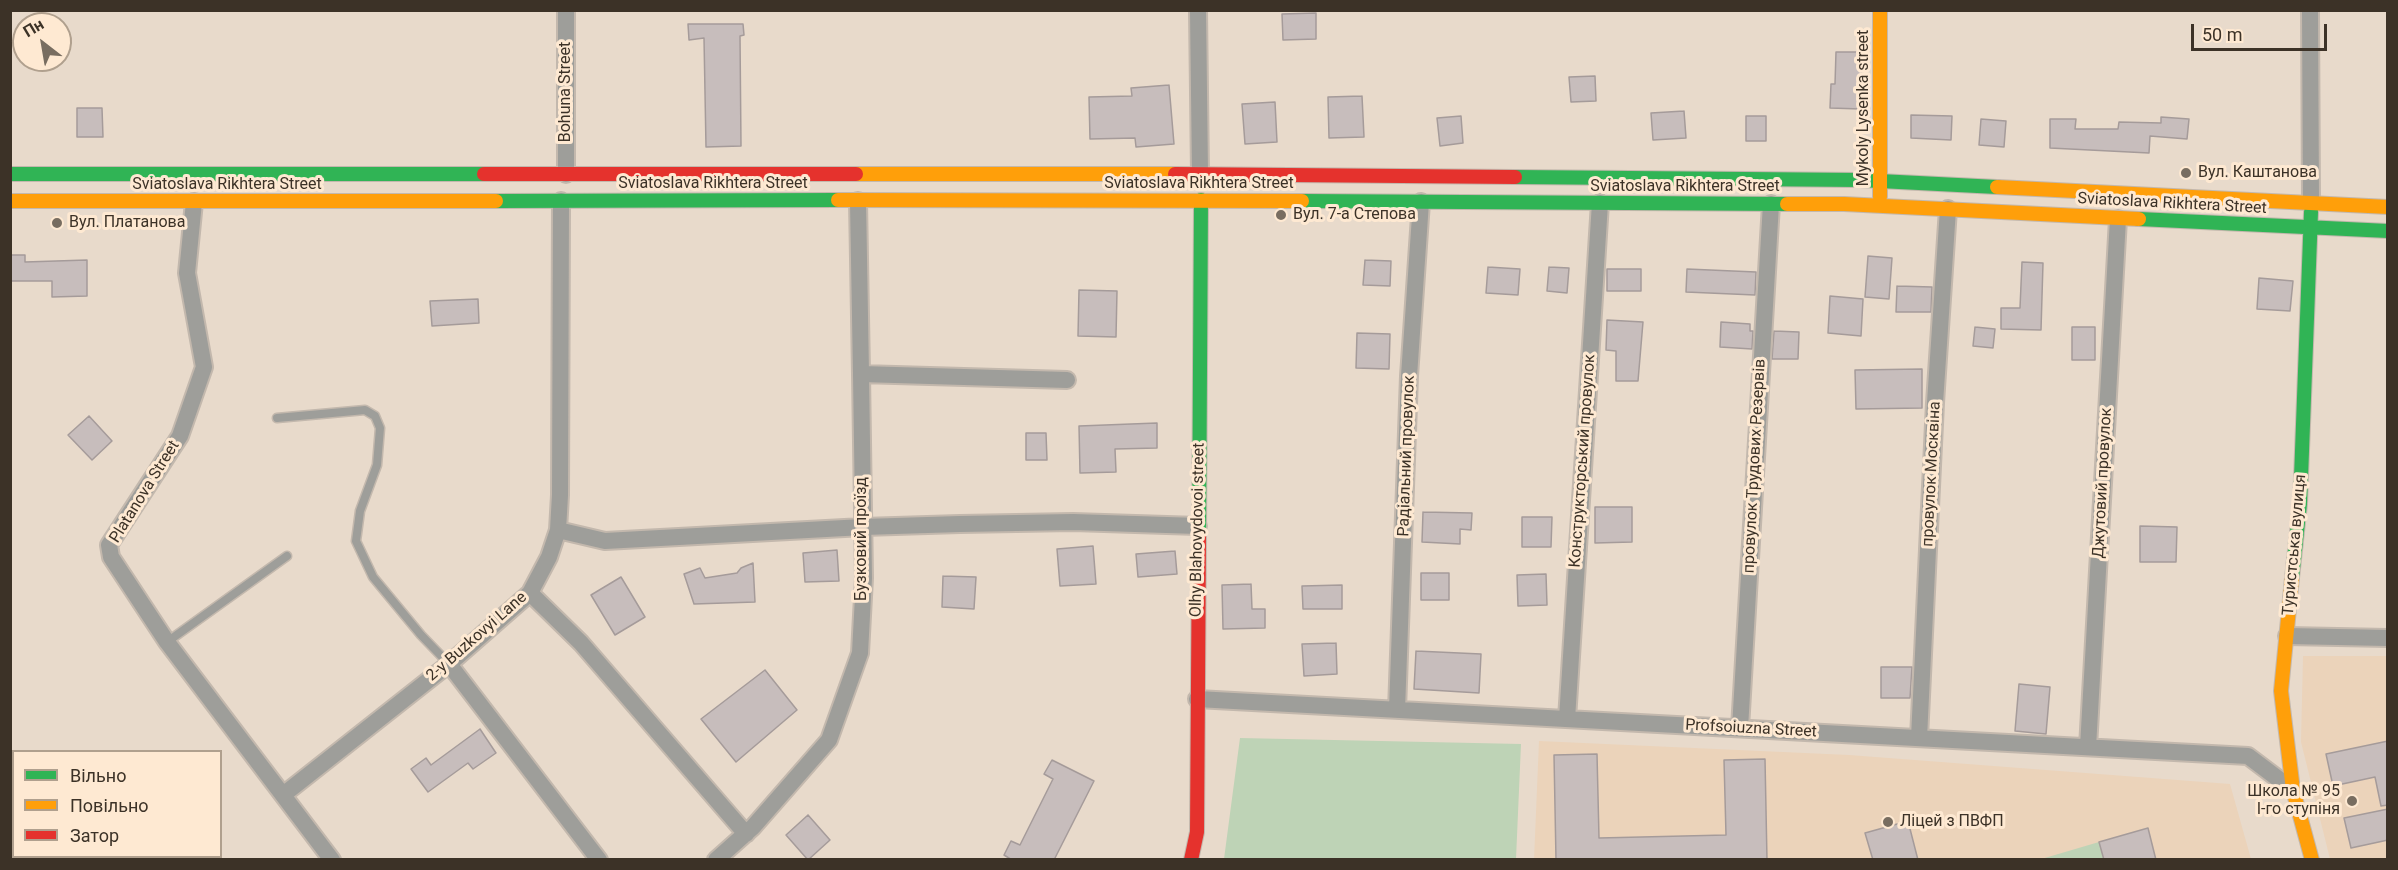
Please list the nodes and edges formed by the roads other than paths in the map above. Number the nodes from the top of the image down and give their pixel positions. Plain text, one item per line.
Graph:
1 (566, 10) edge
2 (1198, 10) edge
3 (1880, 10) edge
4 (2310, 10) edge
5 (10, 174) edge
6 (566, 174) junction
7 (1200, 174) junction
8 (1882, 181) junction
9 (1201, 200) junction
10 (10, 201) edge
11 (561, 201) junction
12 (858, 201) junction
13 (194, 202) junction
14 (1421, 202) junction
15 (1600, 203) junction
16 (2311, 203) junction
17 (1771, 204) junction
18 (1880, 206) junction
19 (2388, 207) edge
20 (1948, 209) junction
21 (2118, 219) junction
22 (2311, 227) junction
23 (2388, 231) edge
24 (861, 374) junction
25 (1067, 380) dead end
26 (278, 418) dead end
27 (1198, 526) junction
28 (863, 527) junction
29 (558, 530) junction
30 (287, 556) dead end
31 (530, 593) junction
32 (2287, 636) junction
33 (2388, 639) edge
34 (167, 642) junction
35 (449, 663) junction
36 (1197, 699) junction
37 (1397, 710) junction
38 (1567, 719) junction
39 (1740, 728) junction
40 (1919, 738) junction
41 (2088, 747) junction
42 (2293, 790) junction
43 (283, 795) junction
44 (746, 834) junction
45 (724, 857) edge
46 (332, 860) edge
47 (599, 860) edge
48 (1191, 860) edge
49 (2312, 860) edge

1 - 6 street, Bohuna Street
2 - 7 street
3 - 8 main road, Mykoly Lysenka street
4 - 16 street
5 - 6 main road, Sviatoslava Rikhtera Street
6 - 7 main road, Sviatoslava Rikhtera Street
7 - 8 main road, Sviatoslava Rikhtera Street
8 - 16 main road, Sviatoslava Rikhtera Street
8 - 18 main road, Mykoly Lysenka street
9 - 12 main road, Sviatoslava Rikhtera Street
9 - 14 main road, Sviatoslava Rikhtera Street
9 - 27 main road, Olhy Blahovydovoi street
10 - 13 main road, Sviatoslava Rikhtera Street
11 - 12 main road, Sviatoslava Rikhtera Street
11 - 13 main road, Sviatoslava Rikhtera Street
11 - 29 street, 2-y Buzkovyi Lane
12 - 24 street, Бузковий проїзд
13 - 34 street, Platanova Street
14 - 15 main road, Sviatoslava Rikhtera Street
14 - 37 street, Радіальний провулок
15 - 17 main road, Sviatoslava Rikhtera Street
15 - 38 street, Конструкторський провулок
16 - 19 main road, Sviatoslava Rikhtera Street
16 - 22 main road, Туристська вулиця
17 - 18 main road, Sviatoslava Rikhtera Street
17 - 39 street, провулок Трудових Резервів
18 - 20 main road, Sviatoslava Rikhtera Street
20 - 21 main road, Sviatoslava Rikhtera Street
20 - 40 street, провулок Москвіна
21 - 22 main road, Sviatoslava Rikhtera Street
21 - 41 street, Джутовий провулок
22 - 23 main road, Sviatoslava Rikhtera Street
22 - 32 main road, Туристська вулиця
24 - 25 street
24 - 28 street, Бузковий проїзд
26 - 35 lane
27 - 28 street
27 - 36 main road, Olhy Blahovydovoi street
28 - 29 street
28 - 44 street, Бузковий проїзд
29 - 31 street, 2-y Buzkovyi Lane
30 - 34 lane
31 - 35 street, 2-y Buzkovyi Lane
31 - 44 street
32 - 33 street
32 - 42 main road, Туристська вулиця
34 - 43 street, Platanova Street
35 - 43 street, 2-y Buzkovyi Lane
35 - 47 street
36 - 37 street, Profsoiuzna Street
36 - 48 main road, Olhy Blahovydovoi street
37 - 38 street, Profsoiuzna Street
38 - 39 street, Profsoiuzna Street
39 - 40 street, Profsoiuzna Street
40 - 41 street, Profsoiuzna Street
41 - 42 street, Profsoiuzna Street
42 - 49 main road, Туристська вулиця
43 - 46 street, Platanova Street
44 - 45 street, Бузковий проїзд

